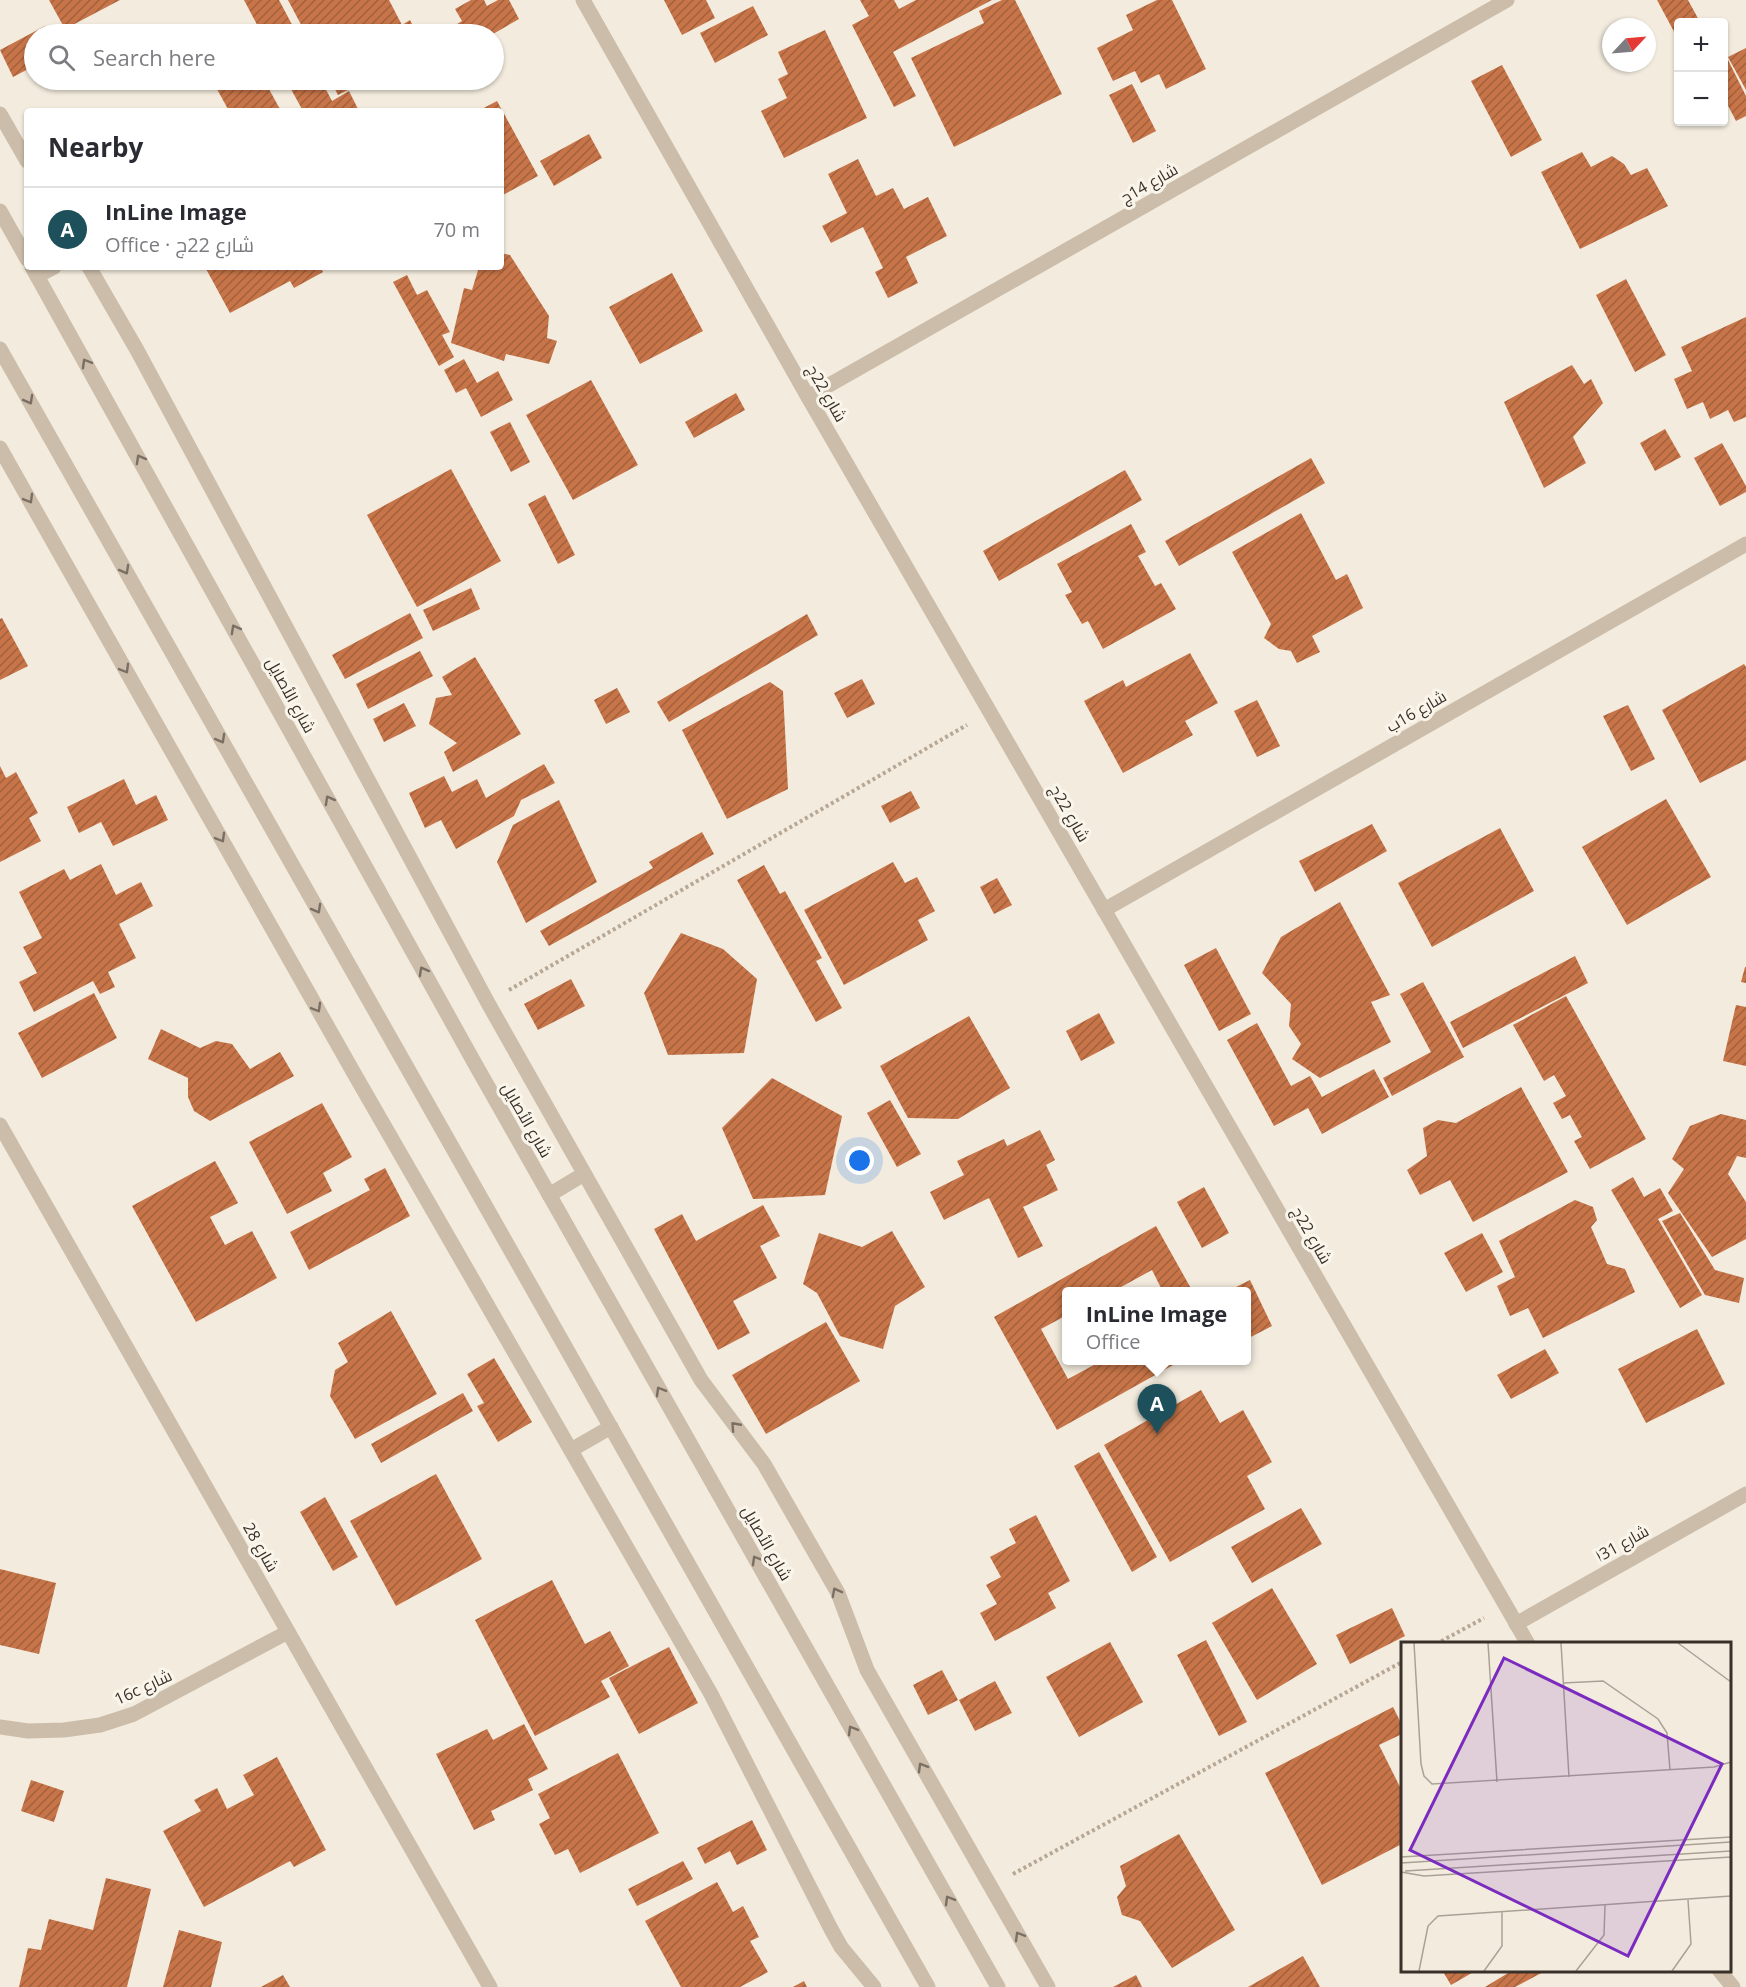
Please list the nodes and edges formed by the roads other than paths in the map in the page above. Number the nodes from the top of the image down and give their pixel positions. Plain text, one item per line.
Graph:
1 (583, 0) edge
2 (1507, 0) edge
3 (0, 114) edge
4 (24, 156) edge
5 (1, 214) edge
6 (24, 254) edge
7 (91, 270) edge
8 (34, 272) edge
9 (0, 349) edge
10 (808, 397) junction
11 (0, 448) edge
12 (1746, 544) edge
13 (1104, 910) junction
14 (0, 1125) edge
15 (585, 1174) junction
16 (549, 1195) junction
17 (610, 1427) junction
18 (571, 1450) junction
19 (1746, 1494) edge
20 (1516, 1624) junction
21 (288, 1632) junction
22 (1527, 1642) edge
23 (0, 1727) edge
24 (1720, 1972) edge
25 (490, 1987) edge
26 (874, 1987) edge
27 (928, 1987) edge
28 (998, 1987) edge
29 (1048, 1987) edge
30 (1733, 1987) edge

1 - 10 street, شارع 22ج
2 - 10 street, شارع 14ج
3 - 4 street
5 - 6 street
7 - 15 street
16 -> 8 street, شارع الأصايل
9 -> 17 street
10 - 13 street, شارع 22ج
11 -> 18 street
12 - 13 street, شارع 16ب
13 - 20 street, شارع 22ج
14 - 21 street, شارع 28
15 - 16 street
29 -> 15 street
28 -> 16 street, شارع الأصايل
17 - 18 street
17 - 27 street
18 - 26 street
19 - 20 street, شارع 31ا
20 - 22 street, شارع 22ج
21 - 23 street, 16c شارع
21 - 25 street, شارع 28
24 - 30 street

